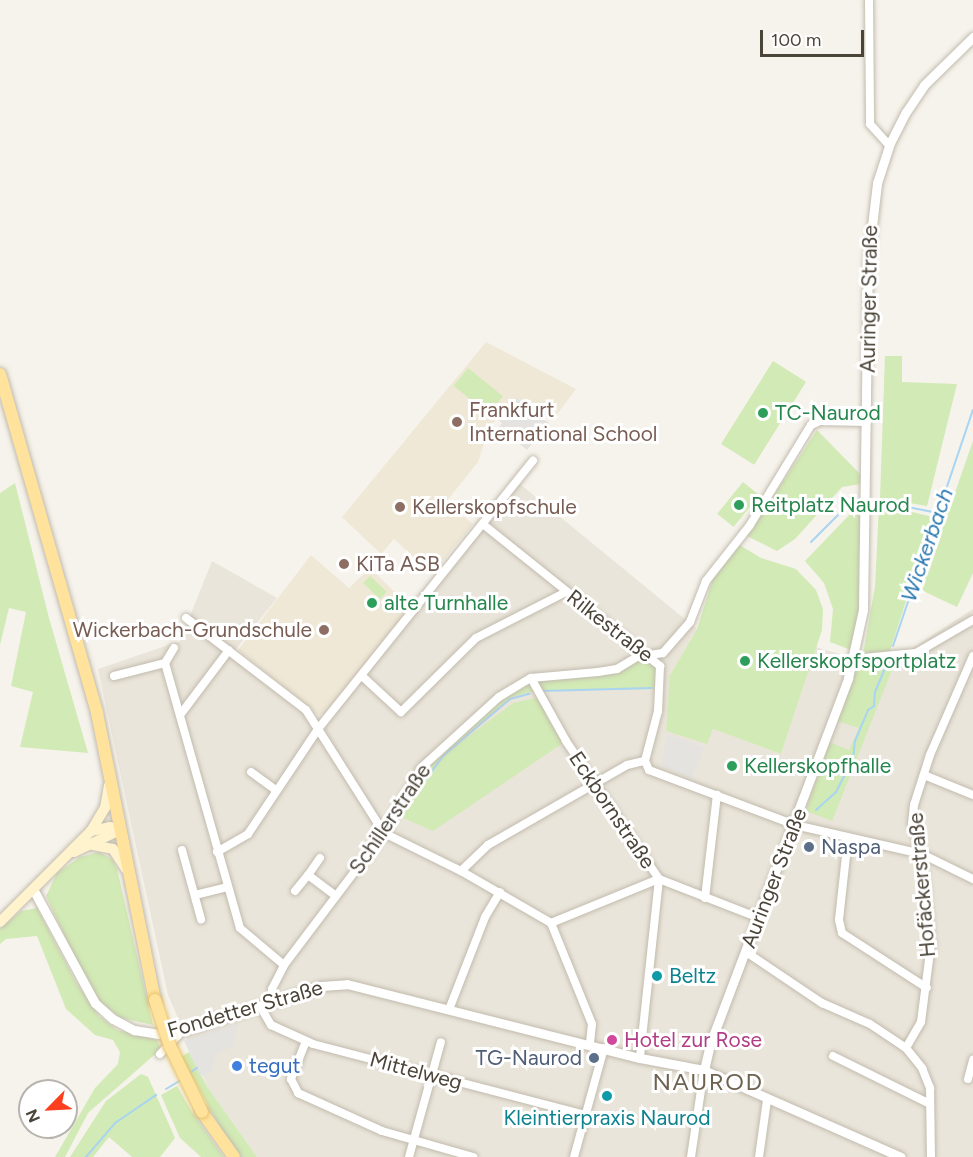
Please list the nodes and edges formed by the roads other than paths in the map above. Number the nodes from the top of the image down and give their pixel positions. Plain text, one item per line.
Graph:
1 (869, 0) edge
2 (973, 37) edge
3 (889, 145) junction
4 (0, 374) edge
5 (867, 422) junction
6 (533, 461) dead end
7 (484, 525) junction
8 (566, 592) junction
9 (186, 618) dead end
10 (973, 620) edge
11 (174, 648) dead end
12 (230, 650) junction
13 (973, 656) edge
14 (651, 657) junction
15 (853, 659) junction
16 (165, 663) junction
17 (114, 676) dead end
18 (362, 676) junction
19 (531, 678) junction
20 (180, 715) junction
21 (318, 729) junction
22 (645, 761) junction
23 (251, 772) dead end
24 (110, 775) junction
25 (924, 775) junction
26 (595, 782) junction
27 (276, 790) junction
28 (717, 795) junction
29 (973, 795) edge
30 (795, 825) junction
31 (120, 830) junction
32 (91, 831) junction
33 (384, 833) junction
34 (848, 838) junction
35 (90, 845) junction
36 (182, 850) dead end
37 (217, 852) junction
38 (922, 854) junction
39 (64, 858) junction
40 (320, 858) dead end
41 (461, 871) junction
42 (308, 875) junction
43 (658, 879) junction
44 (973, 879) edge
45 (129, 880) junction
46 (226, 887) junction
47 (33, 889) junction
48 (295, 891) dead end
49 (500, 892) junction
50 (195, 895) junction
51 (336, 896) junction
52 (705, 898) junction
53 (759, 918) junction
54 (201, 919) dead end
55 (0, 922) edge
56 (551, 923) junction
57 (746, 952) junction
58 (284, 965) junction
59 (927, 988) junction
60 (274, 1002) junction
61 (260, 1006) junction
62 (450, 1007) junction
63 (182, 1031) junction
64 (306, 1041) junction
65 (441, 1042) dead end
66 (590, 1044) junction
67 (604, 1048) junction
68 (906, 1048) junction
69 (160, 1054) dead end
70 (832, 1056) dead end
71 (640, 1058) junction
72 (973, 1060) edge
73 (704, 1070) junction
74 (432, 1076) junction
75 (968, 1079) dead end
76 (767, 1101) junction
77 (930, 1104) junction
78 (585, 1115) junction
79 (413, 1142) junction
80 (234, 1157) edge
81 (409, 1157) edge
82 (473, 1157) edge
83 (574, 1157) edge
84 (690, 1157) edge
85 (759, 1157) edge
86 (901, 1157) edge
87 (931, 1157) edge

1 - 3 street
2 - 3 street, Auringer Straße
3 - 5 street, Auringer Straße
4 - 24 main road
5 - 14 street, Schillerstraße
5 - 15 street, Auringer Straße
6 - 7 street
7 - 8 street, Rilkestraße
7 - 18 street
8 - 14 street, Rilkestraße
8 - 18 street
9 - 12 street
10 - 15 street
11 - 16 street
12 - 20 street
12 - 21 street
13 - 25 street, Hofäckerstraße
14 - 19 street, Schillerstraße
14 - 22 street, Rilkestraße
15 - 30 street, Auringer Straße
16 - 17 street
16 - 20 street
18 - 21 street
19 - 26 street, Eckbornstraße
19 - 33 street, Schillerstraße
20 - 37 street
21 - 27 street
21 - 33 street
22 - 26 street
22 - 28 street
23 - 27 street
24 - 31 main road
24 - 32 main road
25 - 29 street
25 - 38 street, Hofäckerstraße
26 - 41 street
26 - 43 street, Eckbornstraße
27 - 37 street
28 - 30 street
28 - 52 street
30 - 34 street
30 - 53 street, Auringer Straße
31 - 32 main road
31 - 35 main road
31 - 45 main road
32 - 39 main road
33 - 41 street
33 - 51 street, Schillerstraße
34 - 38 street
34 - 59 street
35 - 39 main road
35 - 45 main road
36 - 50 street
37 - 46 street
38 - 44 street
38 - 59 street, Hofäckerstraße
39 - 47 main road
40 - 42 street, Schillerstraße
41 - 49 street
42 - 48 street, Schillerstraße
42 - 51 street, Schillerstraße
43 - 52 street
43 - 56 street
43 - 71 street, Eckbornstraße
45 - 80 main road, bridge
46 - 50 street
46 - 58 street
47 - 55 main road
47 - 63 street, Fondetter Straße
49 - 56 street
49 - 62 street
50 - 54 street
51 - 58 street, Schillerstraße
52 - 53 street
53 - 57 street, Auringer Straße
56 - 66 street
57 - 68 street
57 - 73 street, Auringer Straße
58 - 60 street, Schillerstraße
59 - 68 street, Hofäckerstraße
60 - 61 street, Fondetter Straße
60 - 62 street, Fondetter Straße
61 - 63 street, Fondetter Straße
61 - 64 street, Mittelweg
62 - 66 street, Fondetter Straße
63 - 69 street
64 - 74 street, Mittelweg
64 - 79 street
65 - 74 street
66 - 67 street, Fondetter Straße
67 - 71 street, Fondetter Straße
67 - 78 street
68 - 77 street
70 - 77 street
71 - 73 street, Fondetter Straße
72 - 75 street
73 - 76 street, Fondetter Straße
73 - 84 street
74 - 78 street, Mittelweg
74 - 79 street
76 - 85 street
76 - 86 street, Fondetter Straße
77 - 87 street
78 - 83 street
79 - 81 street
79 - 82 street

